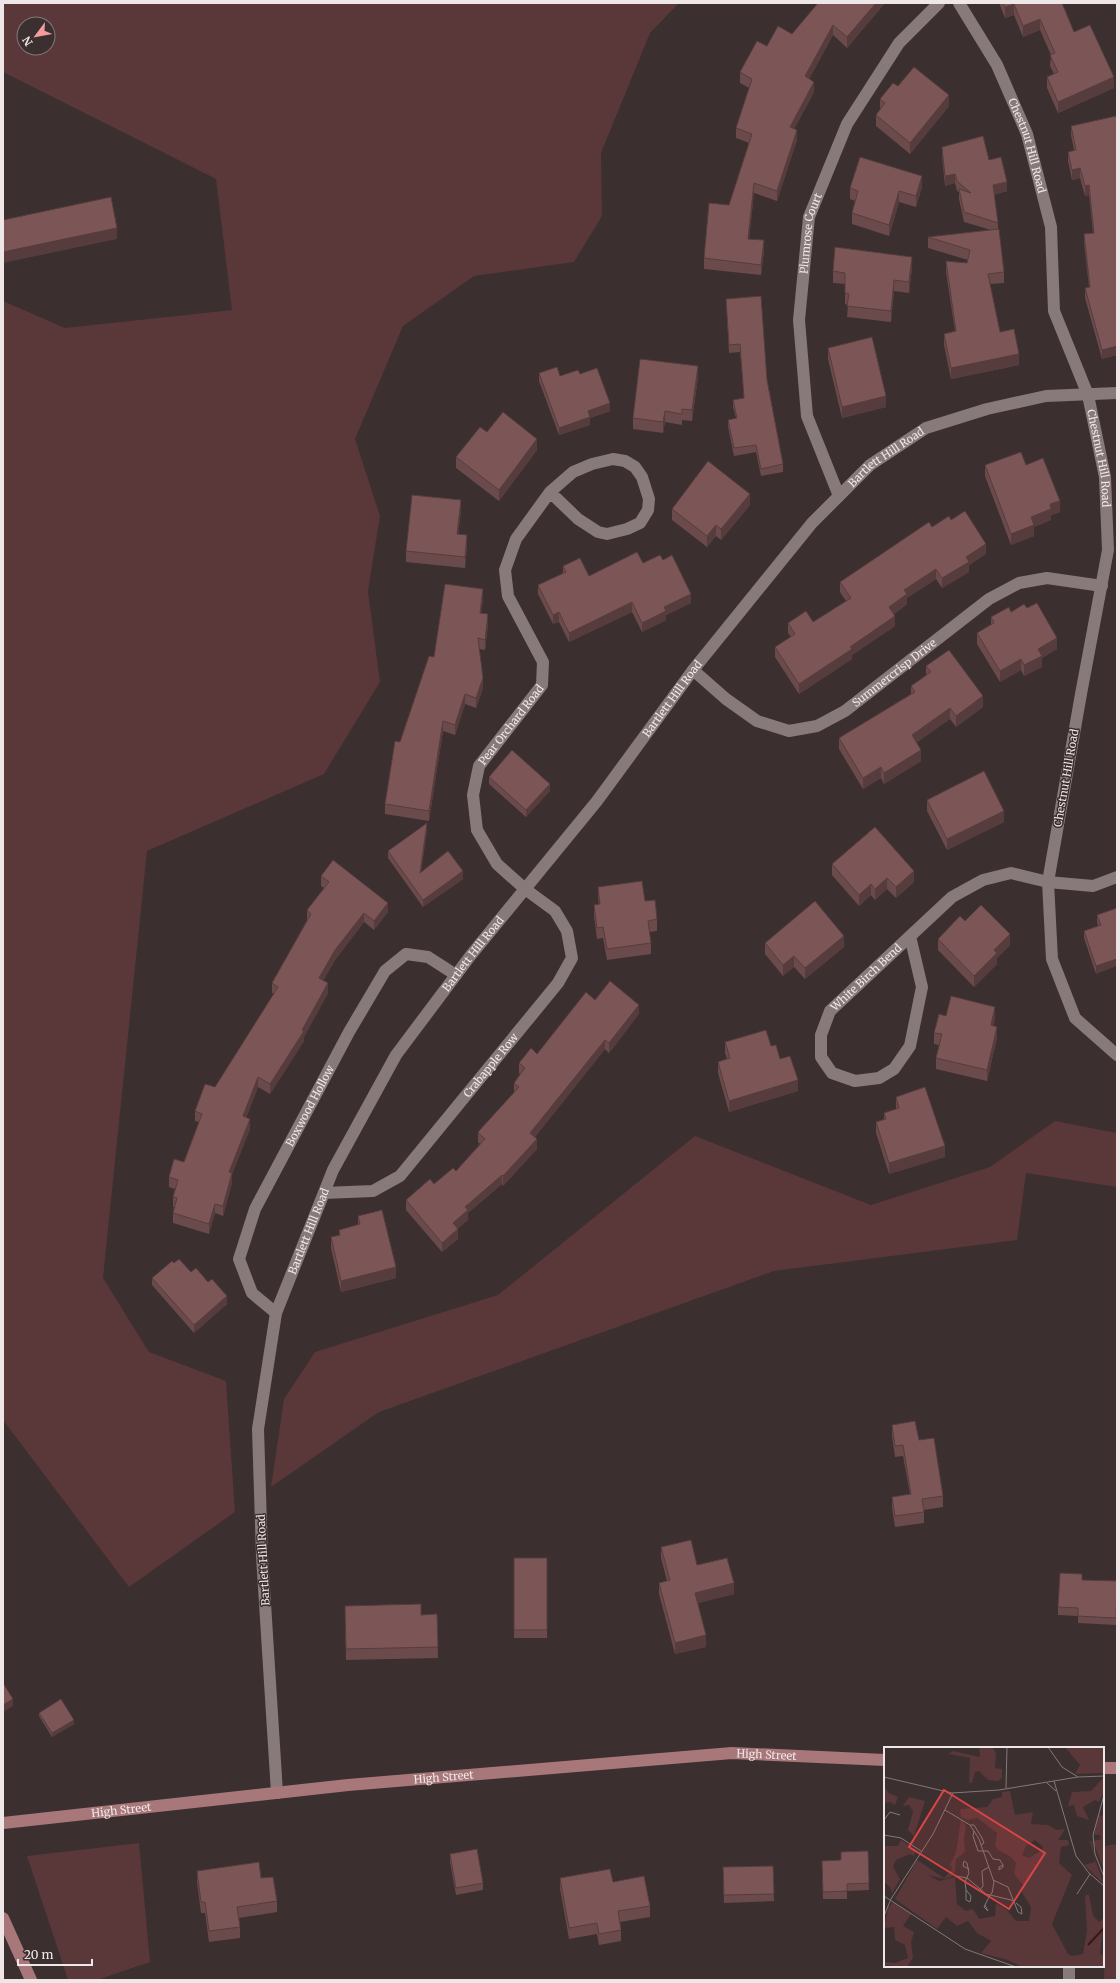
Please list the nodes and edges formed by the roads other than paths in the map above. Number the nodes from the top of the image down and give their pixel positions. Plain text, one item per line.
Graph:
1 (939, 3) edge
2 (960, 3) edge
3 (1117, 394) edge
4 (1088, 395) junction
5 (550, 492) junction
6 (839, 496) junction
7 (1102, 586) junction
8 (693, 670) junction
9 (1117, 877) edge
10 (1048, 882) junction
11 (525, 889) junction
12 (910, 936) junction
13 (456, 975) junction
14 (1117, 1056) edge
15 (324, 1193) junction
16 (276, 1313) junction
17 (884, 1760) edge
18 (1104, 1768) edge
19 (1117, 1768) edge
20 (277, 1793) junction
21 (3, 1823) edge
22 (3, 1918) edge
23 (1069, 1967) edge
24 (31, 1980) edge
25 (1069, 1980) edge

1 - 6 street, Plumrose Court
2 - 4 street, Chestnut Hill Road
3 - 4 street, Bartlett Hill Road
4 - 6 street, Bartlett Hill Road
4 - 7 street, Chestnut Hill Road
5 - 5 street, Pear Orchard Road
5 - 11 street, Pear Orchard Road
6 - 8 street, Bartlett Hill Road
7 - 8 street, Summercrisp Drive
7 - 10 street, Chestnut Hill Road
8 - 11 street, Bartlett Hill Road
9 - 10 street, White Birch Bend
10 - 12 street, White Birch Bend
10 - 14 street, Chestnut Hill Road
11 - 13 street, Bartlett Hill Road
11 - 15 street, Crabapple Row
12 - 12 street, White Birch Bend
13 - 15 street, Bartlett Hill Road
13 - 16 street, Boxwood Hollow
15 - 16 street, Bartlett Hill Road
16 - 20 street, Bartlett Hill Road
17 - 20 street, High Street
18 - 19 street
20 - 21 street, High Street
22 - 24 street
23 - 25 street

